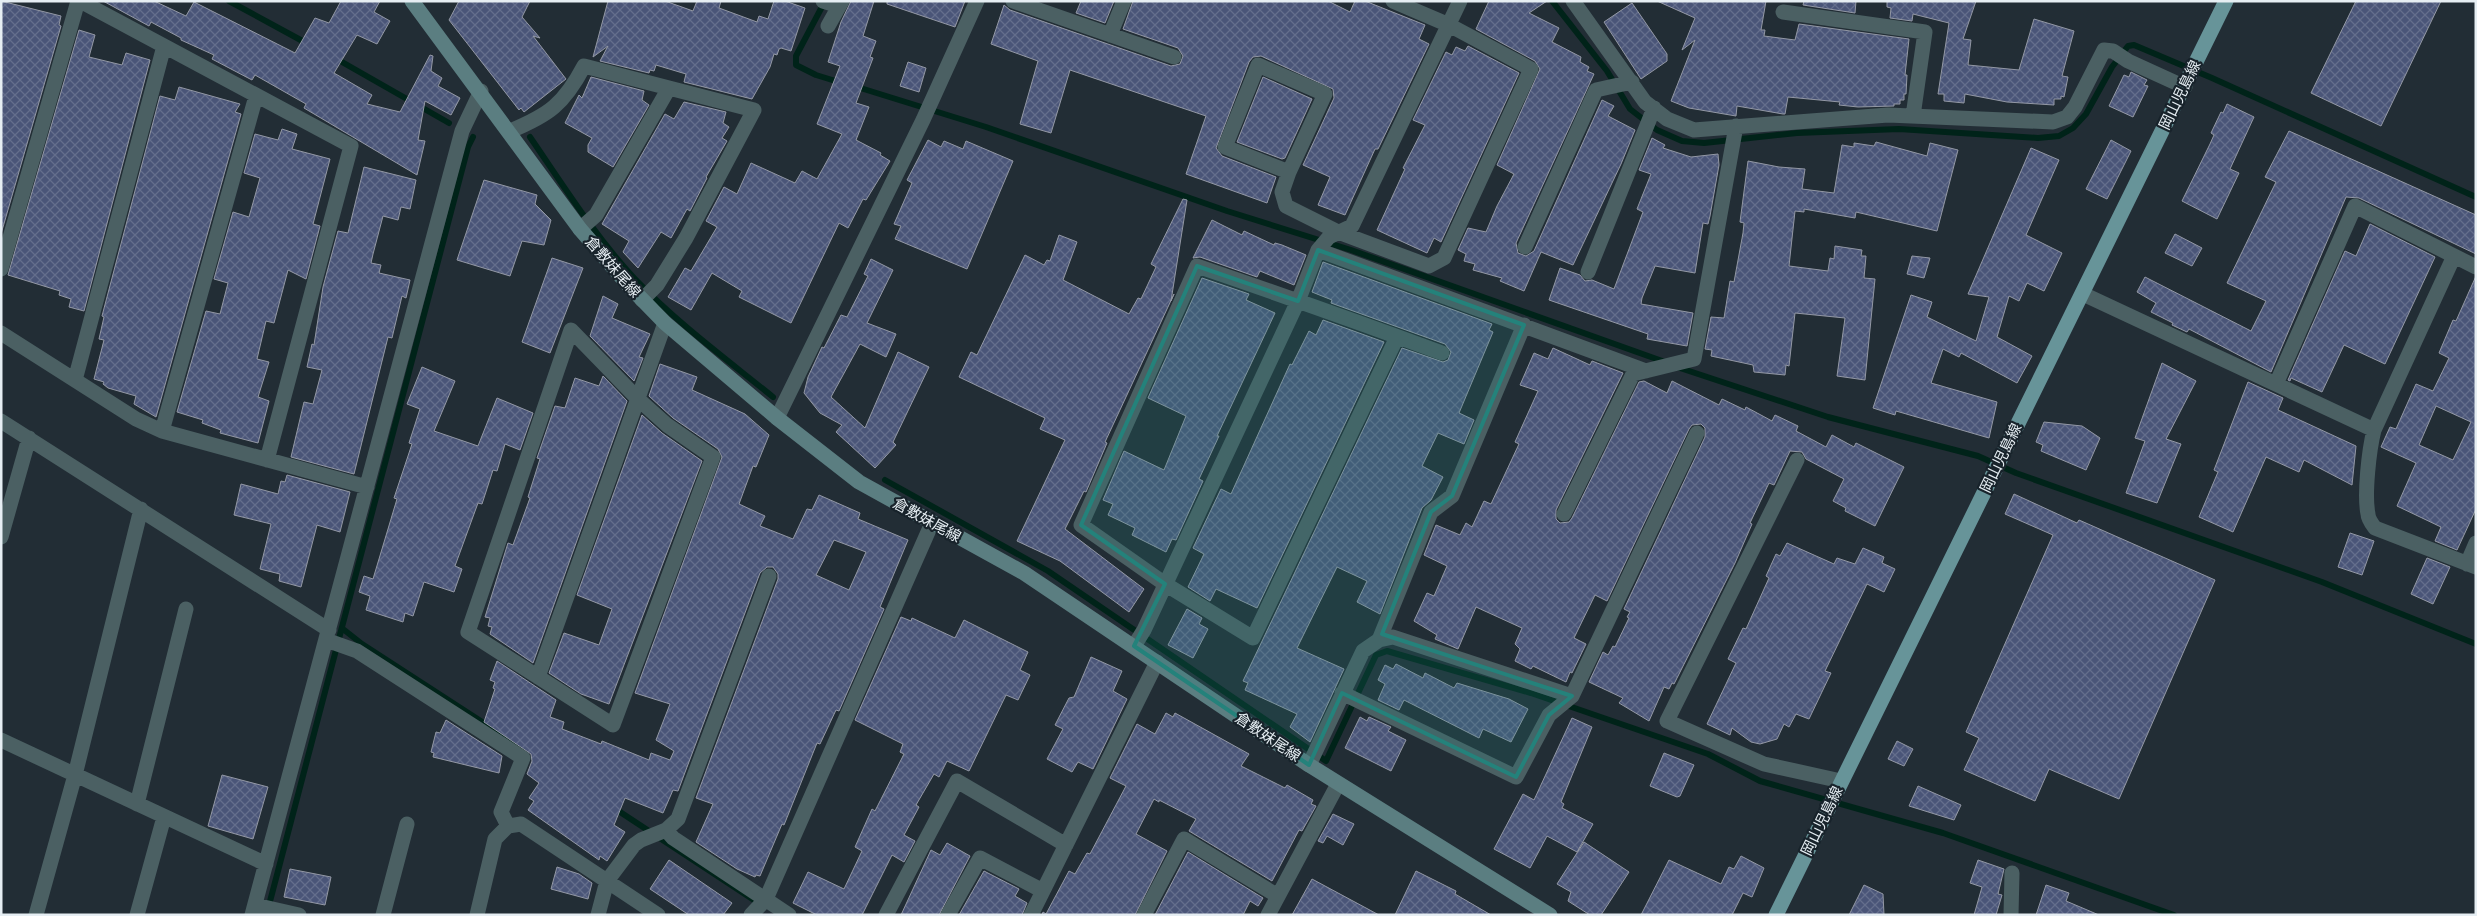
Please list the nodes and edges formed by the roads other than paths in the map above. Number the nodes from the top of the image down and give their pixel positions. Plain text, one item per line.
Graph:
1 (79, 1) edge
2 (412, 1) edge
3 (977, 1) edge
4 (1013, 1) edge
5 (1124, 1) edge
6 (1393, 1) edge
7 (1460, 1) edge
8 (1573, 1) edge
9 (2226, 1) edge
10 (834, 3) edge
11 (1783, 12) dead end
12 (1449, 25) junction
13 (828, 26) dead end
14 (1110, 35) junction
15 (164, 46) junction
16 (1174, 57) dead end
17 (2187, 82) junction
18 (1628, 83) junction
19 (669, 88) junction
20 (481, 91) junction
21 (256, 96) junction
22 (1653, 112) junction
23 (1913, 116) junction
24 (510, 131) junction
25 (1735, 136) junction
26 (1289, 172) junction
27 (588, 223) junction
28 (1327, 242) junction
29 (1525, 247) dead end
30 (2454, 256) junction
31 (2476, 267) edge
32 (1, 269) edge
33 (1588, 272) dead end
34 (649, 294) junction
35 (2083, 294) junction
36 (1298, 301) junction
37 (665, 322) junction
38 (1524, 326) junction
39 (1, 332) edge
40 (1397, 336) junction
41 (1442, 353) dead end
42 (1650, 370) junction
43 (74, 380) junction
44 (2276, 384) junction
45 (638, 399) junction
46 (777, 418) junction
47 (1, 420) edge
48 (2374, 430) junction
49 (162, 431) junction
50 (1697, 433) dead end
51 (29, 438) junction
52 (267, 460) junction
53 (1796, 460) dead end
54 (367, 487) junction
55 (141, 509) junction
56 (1564, 514) dead end
57 (932, 523) junction
58 (1, 537) edge
59 (2476, 543) edge
60 (2471, 565) edge
61 (769, 576) dead end
62 (1165, 584) junction
63 (186, 609) dead end
64 (1139, 639) junction
65 (333, 640) junction
66 (1379, 640) junction
67 (1157, 662) junction
68 (538, 677) junction
69 (1350, 696) junction
70 (1571, 698) junction
71 (1, 740) edge
72 (1312, 757) junction
73 (74, 775) junction
74 (1841, 781) junction
75 (1338, 784) junction
76 (137, 804) junction
77 (164, 817) junction
78 (406, 824) dead end
79 (508, 826) junction
80 (659, 833) junction
81 (1066, 845) junction
82 (266, 864) junction
83 (2012, 873) dead end
84 (607, 881) junction
85 (1043, 891) junction
86 (1278, 896) junction
87 (759, 906) edge
88 (262, 909) edge
89 (36, 915) edge
90 (137, 915) edge
91 (299, 915) edge
92 (383, 915) edge
93 (477, 915) edge
94 (598, 915) edge
95 (658, 915) edge
96 (789, 915) edge
97 (886, 915) edge
98 (948, 915) edge
99 (1031, 915) edge
100 (1144, 915) edge
101 (1268, 915) edge
102 (1550, 915) edge
103 (1776, 915) edge
104 (2011, 915) edge

1 - 15 street
1 - 32 street
2 - 20 main road, 倉敷妹尾線
3 - 46 street
4 - 14 street
5 - 14 street
6 - 12 street
7 - 12 street
8 - 18 street
9 - 17 main road, 岡山児島線
10 - 13 street
11 - 23 street
12 - 28 street
12 - 28 street
14 - 16 street
15 - 21 street
15 - 43 street
17 - 23 street
17 - 35 main road, 岡山児島線
18 - 22 street
18 - 29 street
19 - 24 street
19 - 27 street
19 - 34 street
20 - 24 main road, 倉敷妹尾線
20 - 54 street
21 - 49 street
21 - 52 street
22 - 25 street
22 - 33 street
23 - 25 street
24 - 27 main road, 倉敷妹尾線
25 - 42 street
26 - 26 street
26 - 28 street
27 - 34 main road, 倉敷妹尾線
28 - 36 street
28 - 38 street
30 - 31 street
30 - 44 street
30 - 48 street
34 - 37 main road, 倉敷妹尾線
35 - 44 street
35 - 74 main road, 岡山児島線
36 - 40 street
36 - 62 street
36 - 62 street
37 - 45 street
37 - 46 main road, 倉敷妹尾線
38 - 42 street
38 - 66 street
39 - 43 street
40 - 41 street
40 - 62 street
42 - 56 street
43 - 49 street
44 - 48 street
45 - 68 street
45 - 68 street
45 - 68 street
46 - 57 main road, 倉敷妹尾線
47 - 51 street
48 - 60 street
49 - 52 street
50 - 70 street
51 - 55 street
51 - 58 street
52 - 54 street
53 - 74 street
54 - 65 street
55 - 65 street
55 - 73 street
57 - 64 main road, 倉敷妹尾線
57 - 87 street
59 - 60 street
61 - 80 street
62 - 64 street
63 - 76 street
64 - 67 main road, 倉敷妹尾線
65 - 79 street
65 - 82 street
66 - 69 street
66 - 70 street
67 - 72 main road, 倉敷妹尾線
67 - 81 street
69 - 70 street
69 - 72 street
71 - 73 street
72 - 75 main road, 倉敷妹尾線
73 - 76 street
73 - 89 street
74 - 103 main road, 岡山児島線
75 - 86 street
75 - 102 main road, 倉敷妹尾線
76 - 77 street
77 - 82 street
77 - 90 street
78 - 92 street
79 - 84 street
79 - 93 street
80 - 84 street
80 - 87 street
81 - 85 street
81 - 97 street
82 - 88 street
83 - 104 street
84 - 94 street
84 - 95 street
85 - 98 street
85 - 99 street
86 - 100 street
86 - 101 street
87 - 96 street
88 - 91 street

